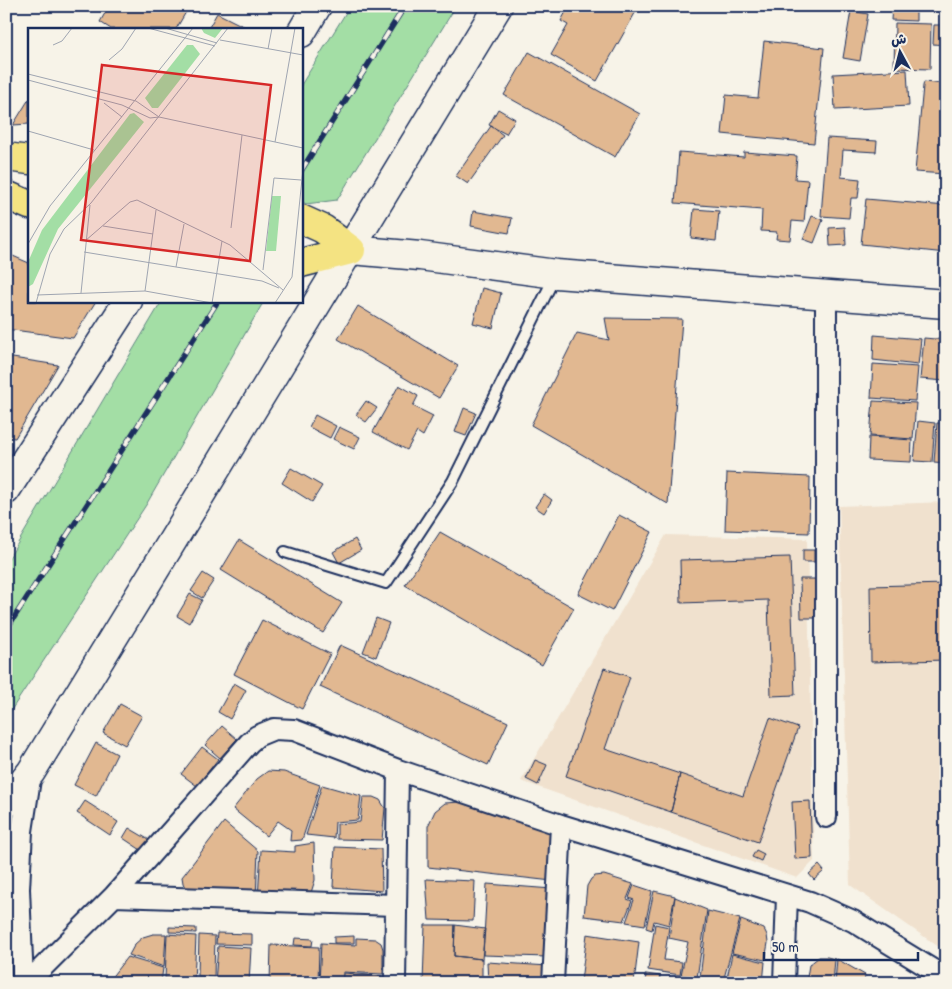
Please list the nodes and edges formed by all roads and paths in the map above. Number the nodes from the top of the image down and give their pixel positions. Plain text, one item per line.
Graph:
1 (317, 6) edge
2 (498, 6) edge
3 (302, 31) edge
4 (6, 157) edge
5 (28, 160) edge
6 (6, 194) edge
7 (28, 196) edge
8 (28, 205) edge
9 (302, 219) edge
10 (351, 250) junction
11 (302, 263) edge
12 (556, 274) junction
13 (826, 295) junction
14 (127, 302) edge
15 (946, 304) edge
16 (9, 480) edge
17 (285, 552) dead end
18 (398, 770) junction
19 (31, 772) junction
20 (6, 803) edge
21 (826, 817) dead end
22 (562, 825) junction
23 (787, 895) junction
24 (114, 896) junction
25 (396, 905) junction
26 (946, 978) edge
27 (25, 983) edge
28 (395, 983) edge
29 (553, 983) edge
30 (784, 983) edge

1 - 3 main road
2 - 10 main road
4 - 5 main road
6 - 7 main road
6 - 8 main road
9 - 10 main road
10 - 11 main road
10 - 12 main road
10 - 19 main road
12 - 13 main road
12 - 17 lane
13 - 15 main road
13 - 21 street
14 - 16 main road
18 - 22 street
18 - 24 street
18 - 25 street
19 - 20 main road
19 - 27 street
22 - 23 street
22 - 29 street
23 - 26 street
23 - 30 street
24 - 25 street
24 - 27 street
25 - 28 street

